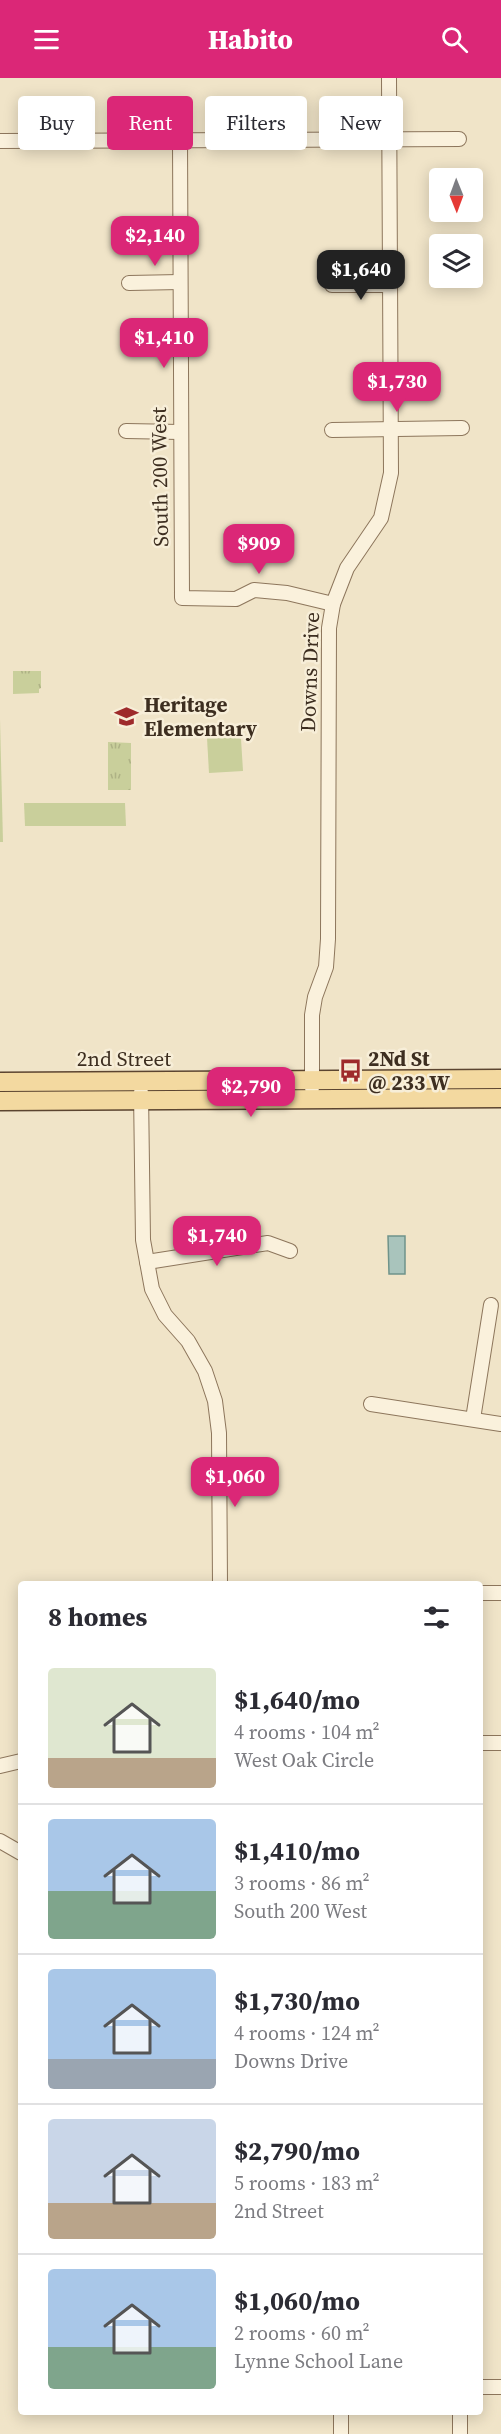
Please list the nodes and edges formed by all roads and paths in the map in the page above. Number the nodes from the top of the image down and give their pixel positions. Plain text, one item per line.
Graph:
1 (389, 78) edge
2 (389, 96) edge
3 (107, 140) edge
4 (193, 140) edge
5 (319, 140) edge
6 (403, 140) edge
7 (459, 140) dead end
8 (0, 141) edge
9 (180, 150) edge
10 (389, 150) edge
11 (180, 282) junction
12 (129, 283) dead end
13 (332, 285) dead end
14 (390, 285) junction
15 (391, 428) junction
16 (462, 428) dead end
17 (332, 430) dead end
18 (126, 431) dead end
19 (180, 432) junction
20 (333, 604) junction
21 (501, 1079) edge
22 (312, 1080) junction
23 (141, 1081) junction
24 (0, 1082) edge
25 (501, 1098) edge
26 (312, 1099) junction
27 (141, 1100) junction
28 (0, 1101) edge
29 (290, 1251) dead end
30 (147, 1262) junction
31 (491, 1305) dead end
32 (371, 1404) dead end
33 (473, 1419) junction
34 (501, 1424) edge
35 (219, 1581) edge
36 (483, 1593) edge
37 (501, 1593) edge
38 (483, 1743) edge
39 (501, 1743) edge
40 (18, 1762) edge
41 (0, 1766) edge
42 (0, 1841) edge
43 (18, 1851) edge
44 (483, 2387) edge
45 (501, 2387) edge
46 (341, 2415) edge
47 (460, 2415) edge
48 (341, 2434) edge
49 (460, 2434) edge

1 - 2 street, Downs Drive
3 - 8 street
4 - 5 street
6 - 7 street
9 - 11 street, South 200 West
10 - 14 street, Downs Drive
11 - 12 street
11 - 19 street, South 200 West
13 - 14 street
14 - 15 street, Downs Drive
15 - 16 street
15 - 17 street
15 - 20 street, Downs Drive
18 - 19 street
19 - 20 street, South 200 West
20 - 22 street, Downs Drive
21 - 22 main road, 2nd Street
22 - 23 main road, 2nd Street
22 - 26 street, Downs Drive
23 - 24 main road, 2nd Street
23 - 27 street
25 - 26 main road, 2nd Street
26 - 27 main road, 2nd Street
27 - 28 main road, 2nd Street
27 - 30 street
29 - 30 street
30 - 35 street
31 - 33 street
32 - 33 street
33 - 34 street
36 - 37 street
38 - 39 street
40 - 41 street
42 - 43 street
44 - 45 street
46 - 48 street
47 - 49 street

